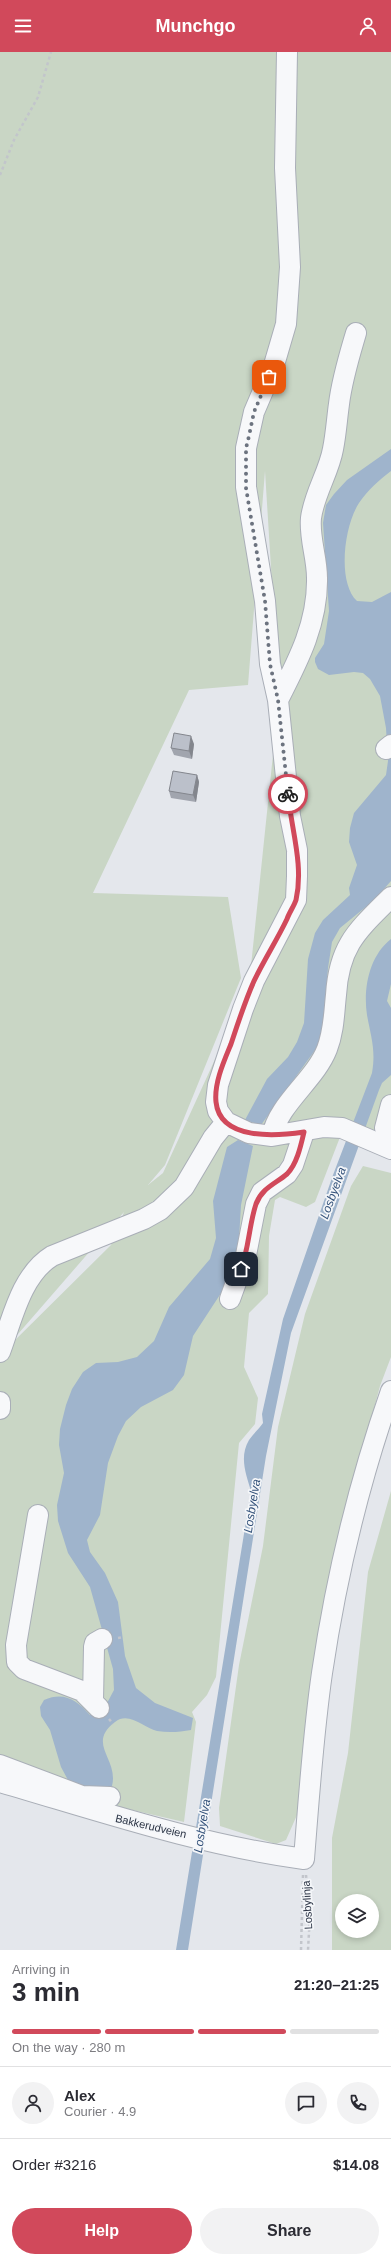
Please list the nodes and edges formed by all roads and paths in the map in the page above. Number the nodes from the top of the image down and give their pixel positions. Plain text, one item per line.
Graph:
1 (51, 52) edge
2 (287, 52) edge
3 (0, 175) edge
4 (356, 333) dead end
5 (278, 700) junction
6 (391, 897) edge
7 (391, 1105) edge
8 (226, 1122) junction
9 (304, 1132) junction
10 (272, 1136) junction
11 (384, 1138) edge
12 (230, 1299) dead end
13 (0, 1352) edge
14 (391, 1392) edge
15 (0, 1402) edge
16 (0, 1409) edge
17 (38, 1514) dead end
18 (102, 1639) dead end
19 (0, 1765) edge
20 (0, 1782) edge
21 (110, 1797) dead end
22 (304, 1859) junction
23 (303, 1891) dead end
24 (300, 1950) edge
25 (308, 1950) edge

1 - 3 path
2 - 5 street
4 - 5 street
5 - 8 street
6 - 10 street
7 - 11 street
8 - 10 street
8 - 13 street
9 - 10 street
9 - 11 street
9 - 12 street
14 - 22 street
15 - 16 street
17 - 18 street
19 - 21 street
20 - 22 street, Bakkerudveien
22 - 25 path, Losbylinja
23 - 24 path

